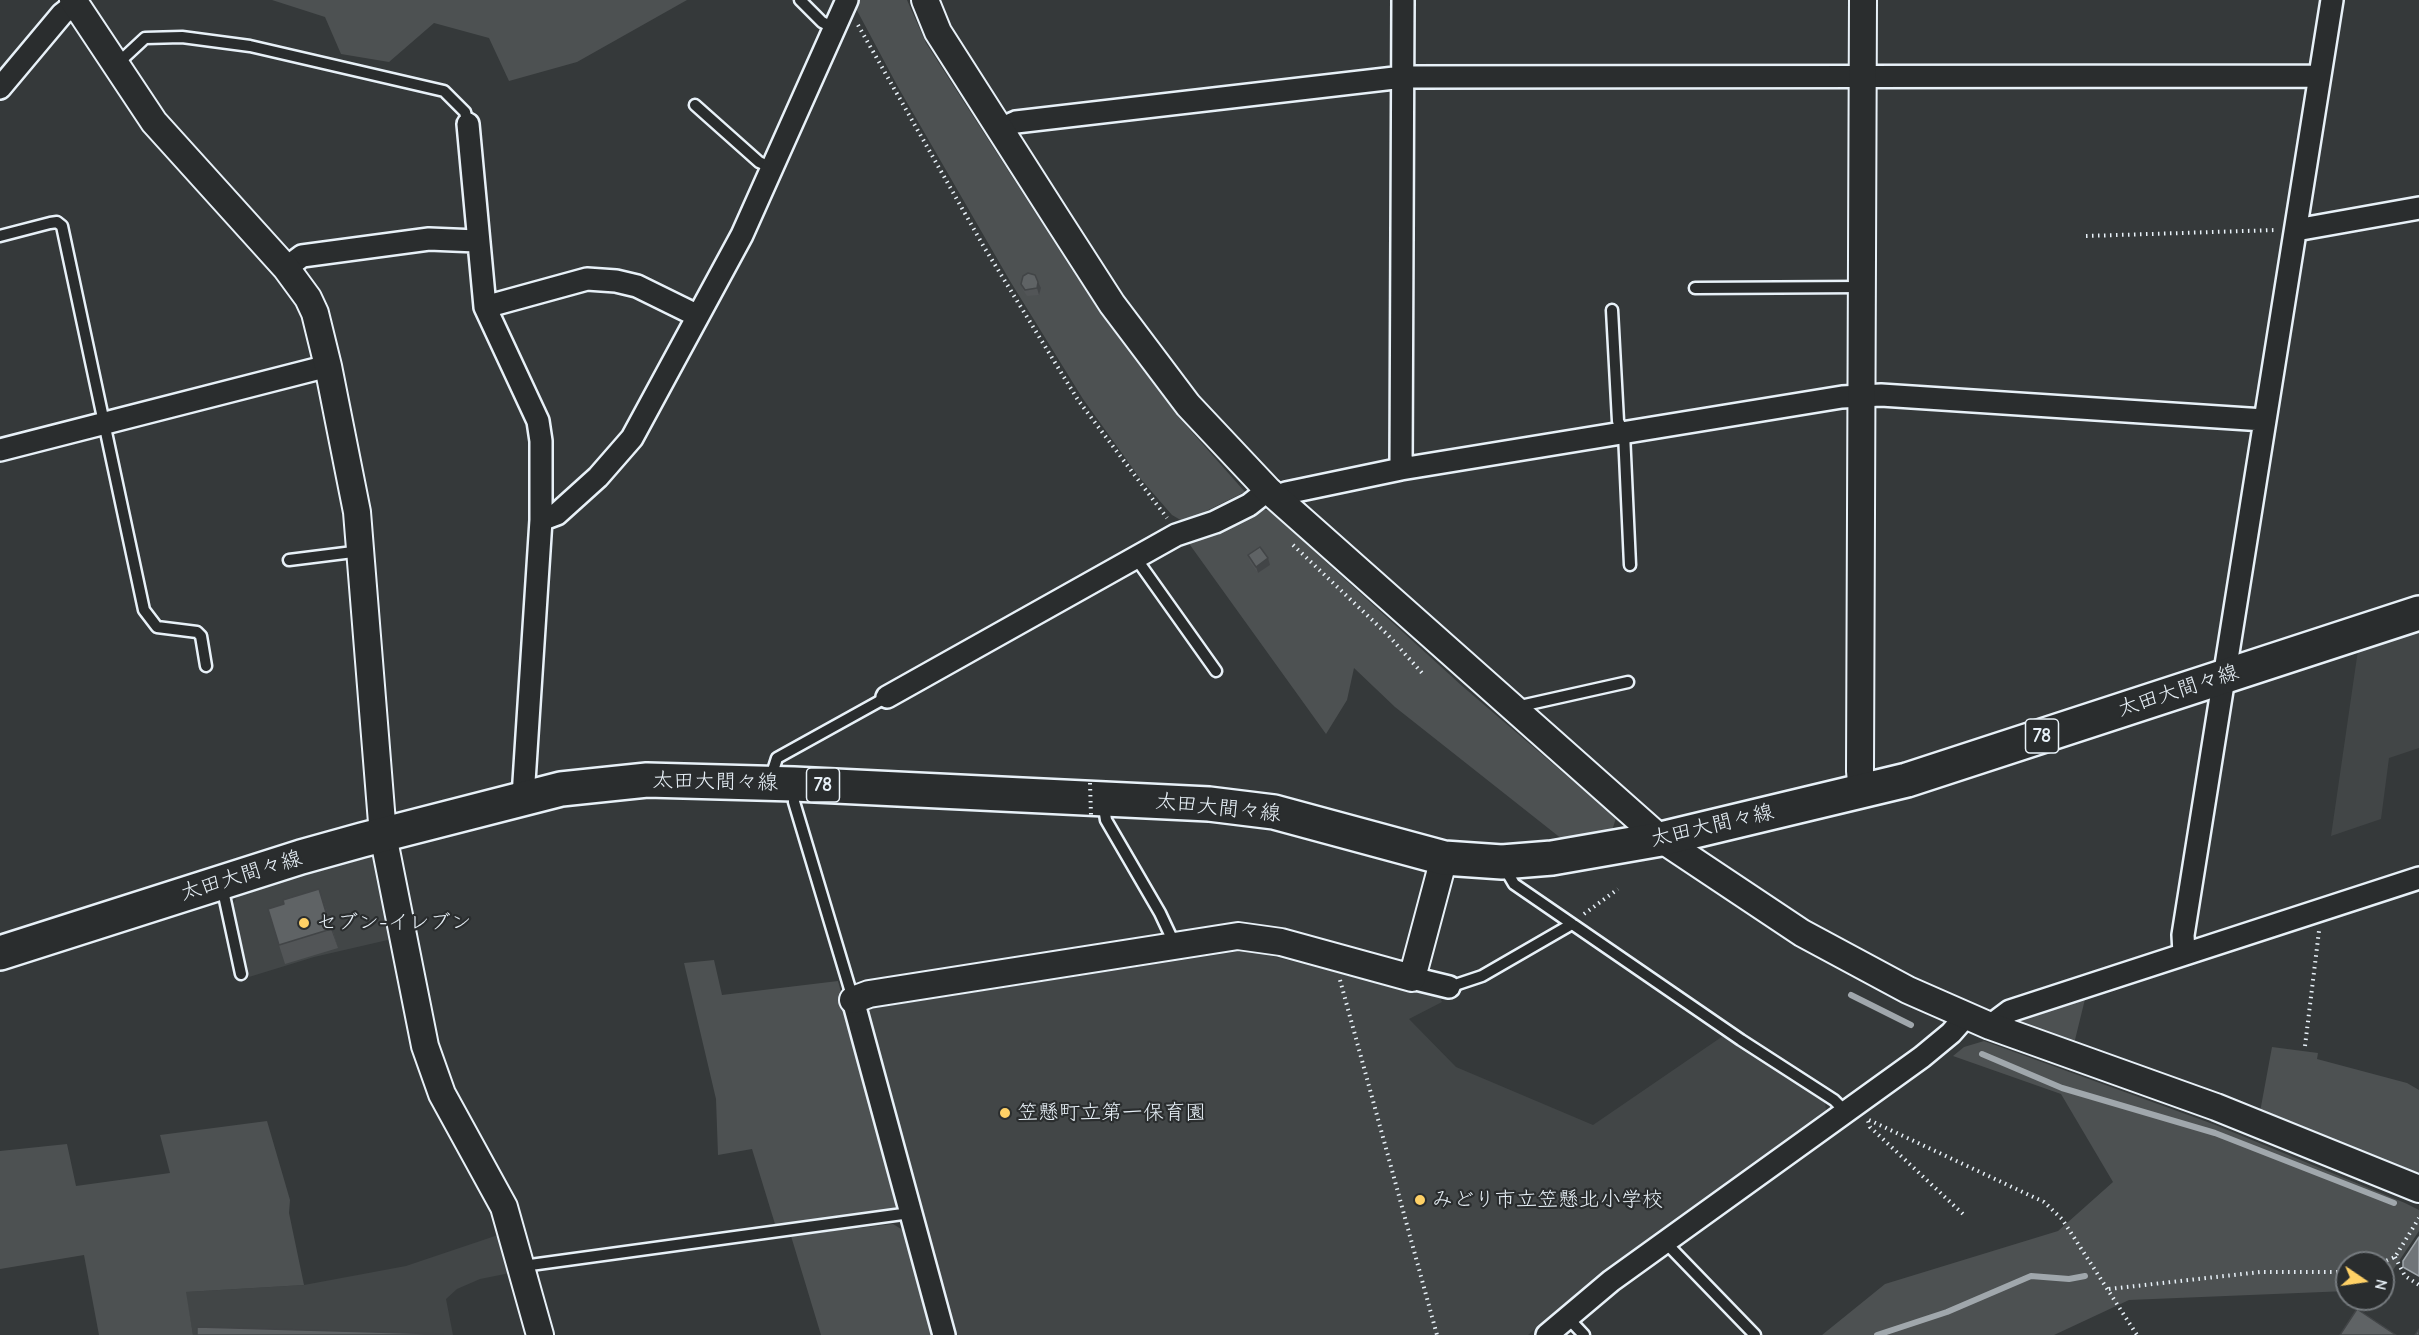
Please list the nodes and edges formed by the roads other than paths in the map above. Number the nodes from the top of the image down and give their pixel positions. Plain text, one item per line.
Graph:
1 (800, 0) edge
2 (925, 0) edge
3 (1403, 0) edge
4 (1863, 0) edge
5 (2332, 0) edge
6 (74, 2) edge
7 (841, 13) edge
8 (115, 66) junction
9 (1863, 76) junction
10 (2319, 76) junction
11 (1402, 77) junction
12 (0, 87) edge
13 (695, 105) dead end
14 (468, 124) joint
15 (1000, 129) junction
16 (772, 168) junction
17 (2419, 208) edge
18 (2296, 230) junction
19 (0, 236) edge
20 (477, 241) junction
21 (286, 268) junction
22 (1861, 287) junction
23 (1695, 288) dead end
24 (485, 307) junction
25 (1612, 310) dead end
26 (696, 315) junction
27 (328, 366) junction
28 (1861, 396) junction
29 (2264, 420) junction
30 (106, 422) junction
31 (1624, 433) junction
32 (0, 450) edge
33 (1401, 469) junction
34 (1274, 494) junction
35 (541, 520) junction
36 (361, 551) junction
37 (1136, 557) junction
38 (290, 560) dead end
39 (1630, 565) dead end
40 (2419, 613) edge
41 (206, 666) dead end
42 (1216, 671) dead end
43 (2225, 676) junction
44 (1628, 682) dead end
45 (887, 697) joint
46 (1515, 707) junction
47 (782, 784) junction
48 (1862, 792) junction
49 (523, 797) junction
50 (1095, 799) junction
51 (383, 835) junction
52 (1661, 839) junction
53 (1444, 858) junction
54 (1502, 862) junction
55 (2419, 878) edge
56 (221, 883) junction
57 (1572, 924) junction
58 (1175, 945) junction
59 (0, 953) edge
60 (2184, 954) junction
61 (241, 974) dead end
62 (1412, 978) junction
63 (1449, 987) joint
64 (853, 1000) junction
65 (1966, 1016) junction
66 (1990, 1026) junction
67 (1856, 1112) junction
68 (2419, 1189) edge
69 (910, 1212) junction
70 (1665, 1242) junction
71 (523, 1266) junction
72 (1567, 1317) junction
73 (540, 1335) edge
74 (944, 1335) edge
75 (1547, 1335) edge
76 (1584, 1335) edge
77 (1755, 1335) edge

1 - 7 lane
2 - 15 street
3 - 11 street
4 - 9 street
5 - 10 street
6 - 8 street
6 - 12 street
7 - 16 street
8 - 14 lane
8 - 21 street
9 - 10 street
9 - 11 street
9 - 22 street
10 - 18 street
11 - 15 street
11 - 33 street
13 - 16 lane
14 - 20 street
15 - 34 street
16 - 26 street
17 - 18 street
18 - 29 street
19 - 30 lane
20 - 21 street
20 - 24 street
21 - 27 street
22 - 23 lane
22 - 28 street
24 - 26 street
24 - 35 street
25 - 31 lane
26 - 35 street
27 - 30 street
27 - 36 street
28 - 29 street
28 - 31 street
28 - 48 street
29 - 43 street
30 - 32 street
30 - 41 lane
31 - 33 street
31 - 39 lane
33 - 34 street
34 - 37 street
34 - 46 street
35 - 49 street
36 - 38 lane
36 - 51 street
37 - 42 lane
37 - 45 street
40 - 43 main road, 太田大間々線 / 78
43 - 48 main road, 太田大間々線 / 78
43 - 60 street
44 - 46 lane
45 - 47 lane
46 - 52 street
47 - 49 main road, 太田大間々線 / 78
47 - 50 main road, 太田大間々線 / 78
47 - 64 lane
48 - 52 main road, 太田大間々線 / 78
49 - 51 main road, 太田大間々線 / 78
50 - 53 main road, 太田大間々線 / 78
50 - 58 lane
51 - 56 main road, 太田大間々線 / 78
51 - 71 street
52 - 54 main road, 太田大間々線 / 78
52 - 65 street
53 - 54 main road, 太田大間々線 / 78
53 - 62 street
54 - 57 lane
55 - 60 street
56 - 59 main road, 太田大間々線 / 78
56 - 61 lane
57 - 63 lane
57 - 67 lane
58 - 62 street
58 - 64 street
60 - 66 street
62 - 63 street
64 - 69 street
65 - 66 street
65 - 67 street
66 - 68 street
67 - 70 street
69 - 71 lane
69 - 74 street
70 - 72 street
70 - 77 lane
71 - 73 street
72 - 75 street
72 - 76 lane

